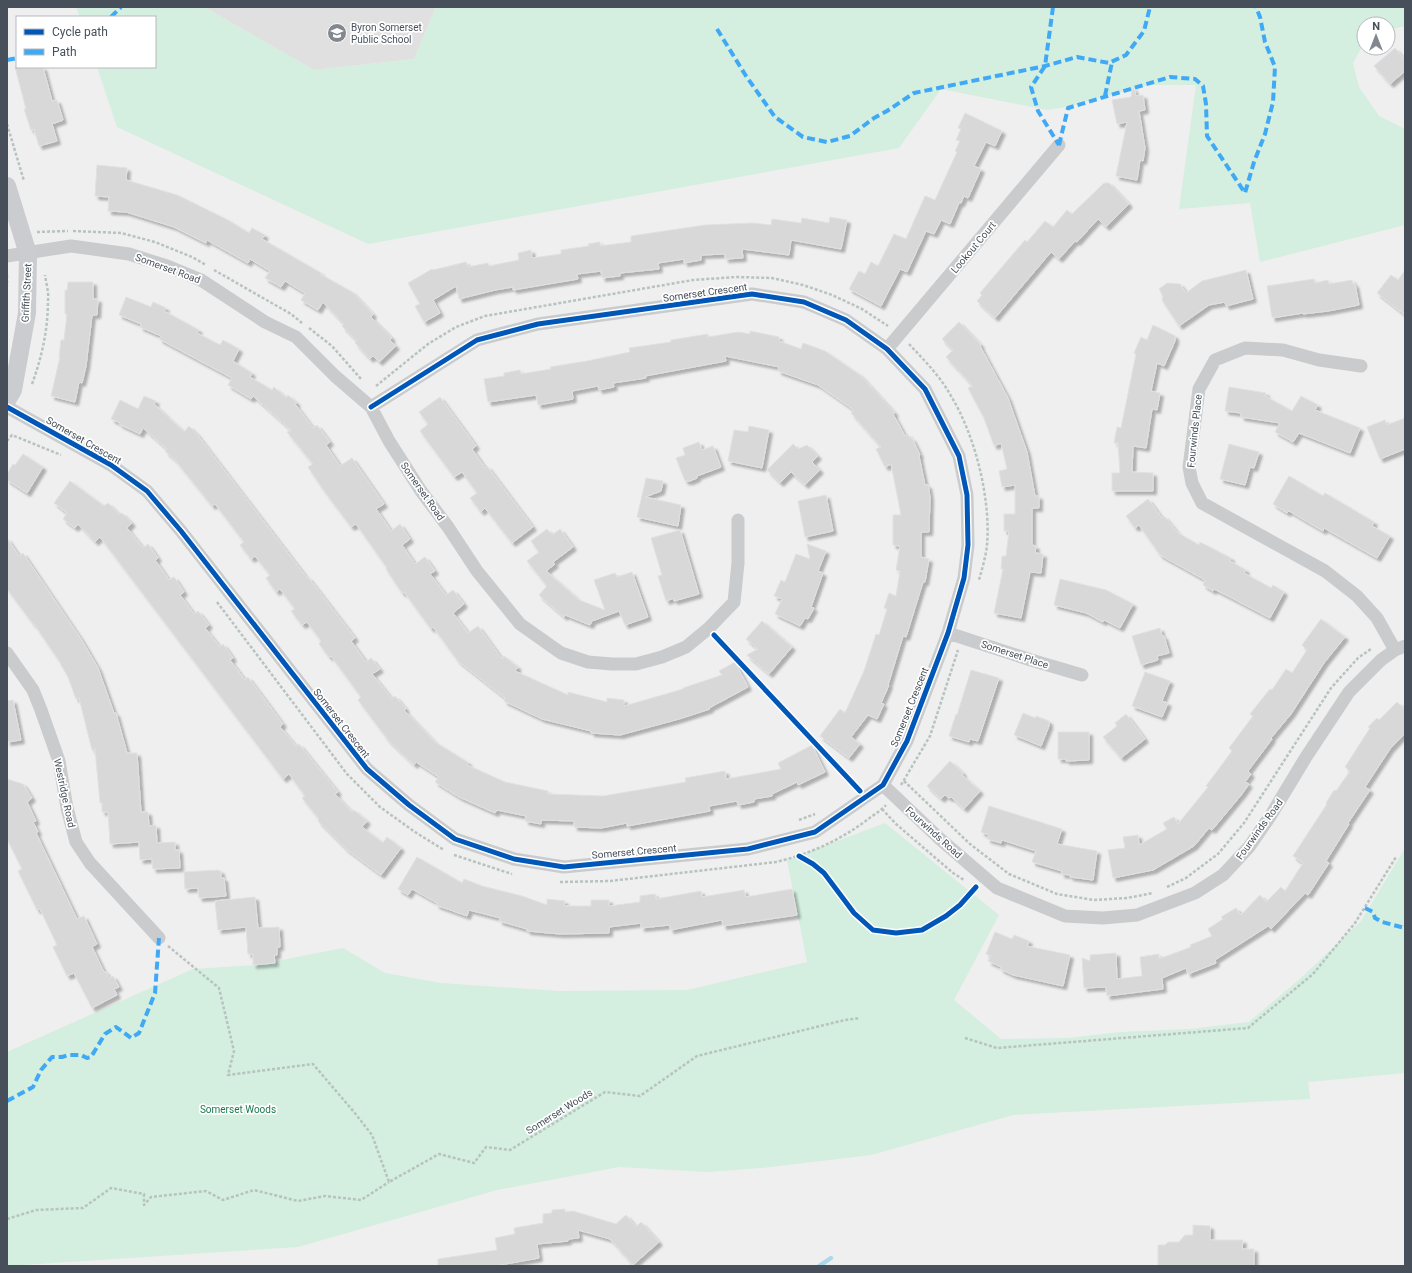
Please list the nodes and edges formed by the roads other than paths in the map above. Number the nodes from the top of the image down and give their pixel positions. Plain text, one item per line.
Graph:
1 (1059, 145) dead end
2 (7, 186) edge
3 (28, 254) junction
4 (7, 256) edge
5 (887, 350) junction
6 (1361, 366) dead end
7 (7, 400) edge
8 (7, 407) edge
9 (371, 408) junction
10 (738, 520) dead end
11 (948, 633) junction
12 (1400, 648) edge
13 (7, 653) edge
14 (1082, 675) dead end
15 (883, 785) junction
16 (159, 938) road end

1 - 5 street, Lookout Court
2 - 3 street, Griffith Street
3 - 4 street, Somerset Road
3 - 7 street, Griffith Street
3 - 9 street, Somerset Road
5 - 9 street, Somerset Crescent
5 - 11 street, Somerset Crescent
6 - 12 street, Fourwinds Place
8 - 15 street, Somerset Crescent
9 - 10 street, Somerset Road
11 - 14 street, Somerset Place
11 - 15 street, Somerset Crescent
12 - 15 street, Fourwinds Road
13 - 16 street, Westridge Road

